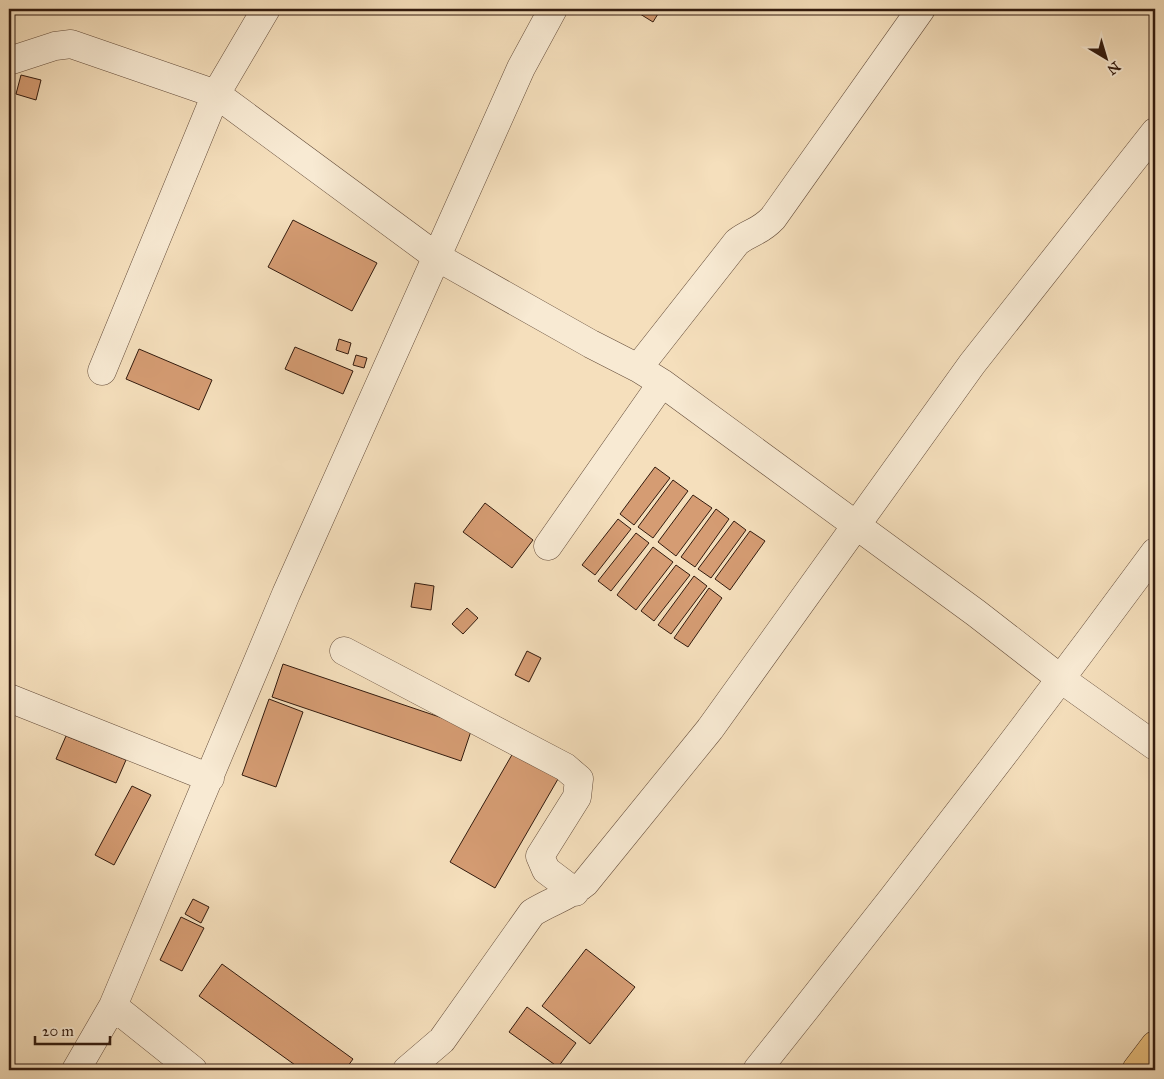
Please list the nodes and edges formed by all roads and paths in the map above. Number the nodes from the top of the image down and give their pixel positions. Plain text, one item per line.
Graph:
1 (266, 9) edge
2 (553, 9) edge
3 (921, 9) edge
4 (9, 61) edge
5 (216, 94) junction
6 (1155, 132) edge
7 (438, 257) junction
8 (638, 368) junction
9 (102, 371) dead end
10 (662, 383) junction
11 (856, 525) junction
12 (548, 546) dead end
13 (1155, 552) edge
14 (344, 651) dead end
15 (1061, 679) junction
16 (9, 698) edge
17 (1155, 746) edge
18 (210, 778) junction
19 (575, 892) junction
20 (113, 1006) junction
21 (1155, 1045) edge
22 (76, 1070) edge
23 (193, 1070) edge
24 (406, 1070) edge
25 (756, 1070) edge
26 (1136, 1070) edge

1 - 5 street
2 - 7 street
3 - 8 street
4 - 5 street
5 - 7 street
5 - 9 street
6 - 11 street
7 - 8 street
7 - 18 street
8 - 10 street
10 - 11 street
10 - 12 street
11 - 15 street
11 - 19 street
13 - 15 street
14 - 19 street
15 - 17 street
15 - 25 street
16 - 18 street
18 - 20 street
19 - 24 street
20 - 22 street
20 - 23 street
21 - 26 main road

